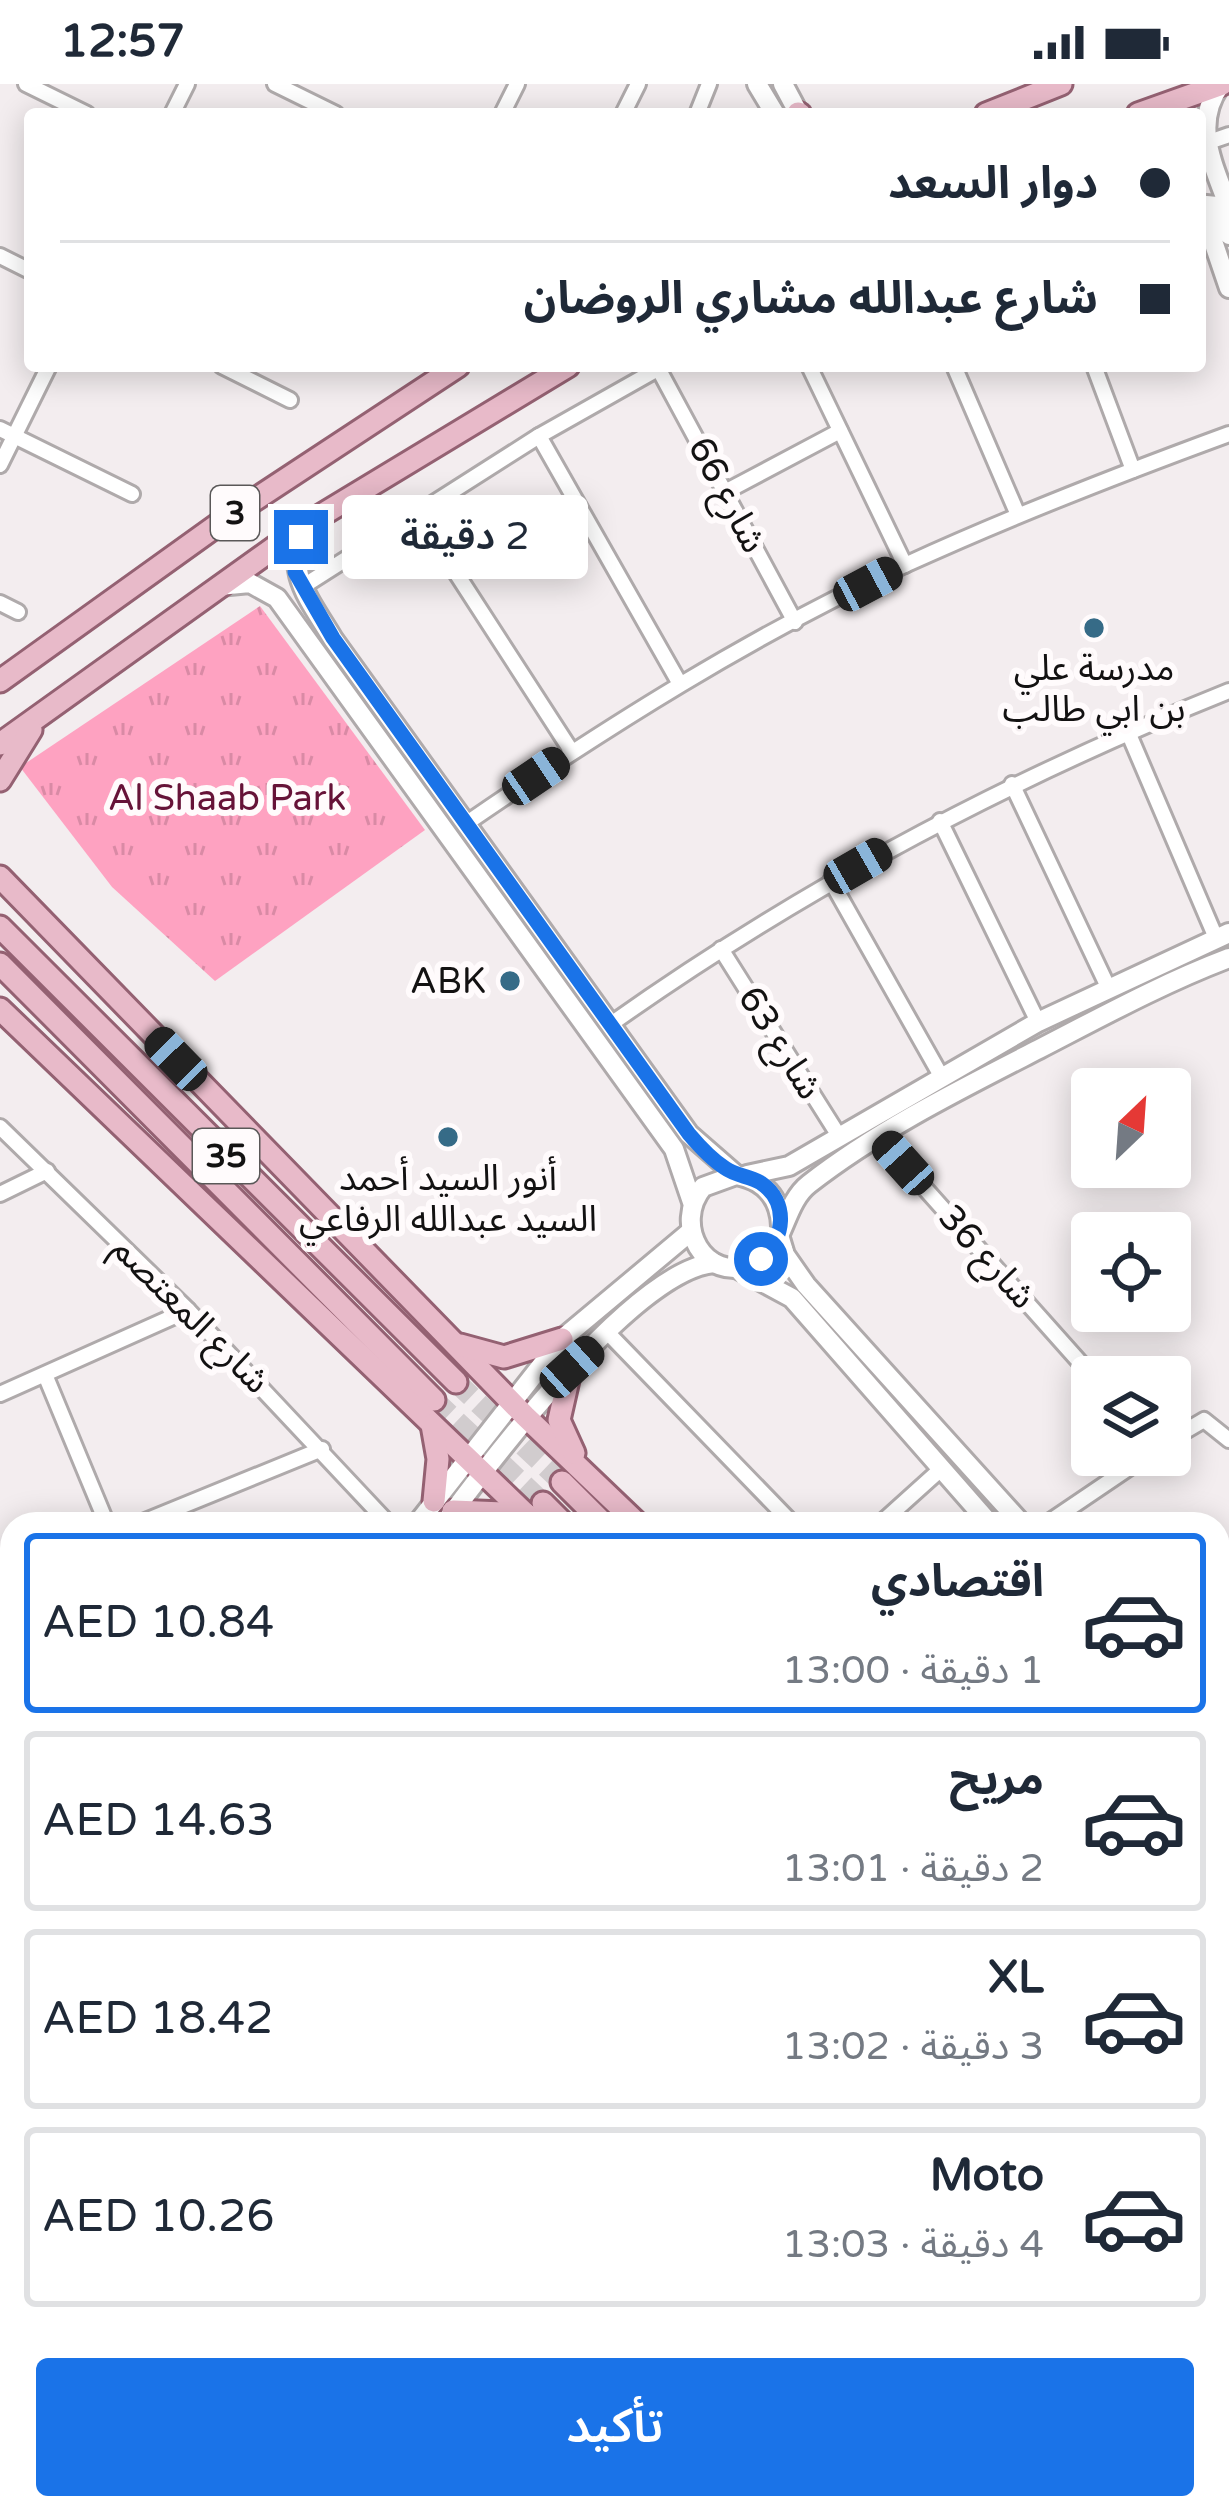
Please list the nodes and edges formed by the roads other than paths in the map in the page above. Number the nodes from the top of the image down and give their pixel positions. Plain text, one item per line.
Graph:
1 (26, 84) edge
2 (275, 84) edge
3 (1061, 84) edge
4 (1222, 84) edge
5 (75, 108) edge
6 (324, 108) edge
7 (1001, 108) edge
8 (1155, 108) edge
9 (1229, 135) edge
10 (1206, 143) junction
11 (1206, 204) edge
12 (1229, 208) edge
13 (1206, 218) edge
14 (1229, 235) edge
15 (1229, 288) edge
16 (45, 372) edge
17 (234, 372) edge
18 (449, 372) edge
19 (558, 372) edge
20 (652, 372) edge
21 (664, 372) edge
22 (812, 372) edge
23 (957, 372) edge
24 (1096, 372) edge
25 (290, 400) dead end
26 (840, 431) junction
27 (7, 432) edge
28 (1229, 434) edge
29 (538, 436) junction
30 (0, 465) edge
31 (1133, 470) junction
32 (725, 492) junction
33 (132, 494) dead end
34 (416, 511) junction
35 (1018, 514) junction
36 (310, 523) junction
37 (905, 565) junction
38 (214, 587) junction
39 (302, 587) junction
40 (0, 603) edge
41 (18, 612) dead end
42 (795, 622) junction
43 (333, 638) junction
44 (311, 647) junction
45 (6, 675) edge
46 (680, 684) junction
47 (1229, 691) edge
48 (52, 708) junction
49 (1128, 732) junction
50 (0, 744) edge
51 (572, 752) junction
52 (0, 780) edge
53 (1012, 784) junction
54 (940, 820) junction
55 (466, 823) junction
56 (0, 857) edge
57 (4, 881) edge
58 (831, 881) junction
59 (0, 927) edge
60 (1222, 936) edge
61 (721, 949) junction
62 (545, 950) junction
63 (1229, 958) edge
64 (0, 964) edge
65 (1108, 987) junction
66 (0, 1009) edge
67 (1038, 1022) junction
68 (610, 1024) junction
69 (940, 1073) junction
70 (0, 1127) edge
71 (689, 1134) junction
72 (839, 1136) junction
73 (880, 1138) junction
74 (669, 1143) junction
75 (802, 1159) junction
76 (47, 1171) junction
77 (739, 1175) junction
78 (817, 1178) junction
79 (0, 1194) edge
80 (692, 1202) junction
81 (780, 1230) junction
82 (689, 1232) junction
83 (652, 1261) junction
84 (723, 1265) junction
85 (668, 1279) junction
86 (799, 1292) junction
87 (188, 1310) junction
88 (609, 1334) junction
89 (562, 1339) junction
90 (454, 1342) junction
91 (1074, 1356) edge
92 (572, 1367) junction
93 (46, 1376) junction
94 (893, 1381) junction
95 (456, 1382) tunnel mouth
96 (874, 1393) junction
97 (0, 1394) edge
98 (434, 1400) tunnel mouth
99 (914, 1404) junction
100 (519, 1410) junction
101 (895, 1416) junction
102 (432, 1424) junction
103 (1191, 1428) edge
104 (1229, 1439) edge
105 (322, 1448) junction
106 (474, 1465) junction
107 (941, 1469) junction
108 (586, 1474) junction
109 (1117, 1476) edge
110 (562, 1482) tunnel mouth
111 (378, 1508) junction
112 (102, 1512) edge
113 (167, 1512) edge
114 (381, 1512) edge
115 (389, 1512) edge
116 (444, 1512) edge
117 (533, 1512) edge
118 (592, 1512) edge
119 (626, 1512) edge
120 (781, 1512) edge
121 (893, 1512) edge
122 (979, 1512) edge
123 (1011, 1512) edge
124 (1064, 1512) edge
125 (37, 2520) edge
126 (74, 2520) edge

1 - 5 street
2 - 6 street
3 - 7 main road
4 - 8 main road
4 - 10 street
9 - 10 street
10 - 12 street
11 - 14 street
13 - 15 street
16 - 27 street
17 - 25 street
18 - 45 main road, 3
19 - 36 main road, 3
20 - 29 street
21 - 32 street, شارع 66
22 - 26 street
23 - 35 street
24 - 31 street
26 - 32 street
26 - 37 street
27 - 30 street
27 - 33 street
28 - 31 street
29 - 34 street
29 - 46 street
31 - 35 street
32 - 42 street, شارع 66
34 - 39 street
34 - 51 street
35 - 37 street
36 - 38 main road, 3
36 - 39 street
37 - 42 street
38 - 44 street
38 - 48 main road, 3
39 - 43 street
40 - 41 street
42 - 46 street
43 - 44 street
43 - 55 street
44 - 62 street
46 - 51 street
47 - 49 street
48 - 50 main road, 3
48 - 52 main road
49 - 53 street
49 - 60 street
51 - 55 street
53 - 54 street
53 - 65 street
54 - 58 street
54 - 67 street
55 - 62 street
56 - 57 main road
57 - 90 main road
58 - 61 street
58 - 69 street
59 - 95 main road, 35
60 - 65 street
61 - 68 street
61 - 72 street, شارع 63
62 - 68 street
62 - 74 street
63 - 73 street
64 - 98 main road, 35
65 - 67 street
66 - 102 main road
67 - 69 street
68 - 71 street
69 - 72 street
70 - 76 street, شارع المعتصم
71 - 74 street
71 - 77 street
72 - 75 street
73 - 78 street
73 - 91 street, شارع 36
74 - 80 street
75 - 77 street
75 - 78 street
76 - 79 street
76 - 87 street, شارع المعتصم
77 - 80 street
77 - 81 street
78 - 81 street
80 - 82 street
81 - 84 street
81 - 86 street
82 - 83 street
82 - 84 street
83 - 85 street
83 - 89 street
84 - 85 street
84 - 86 street
85 - 88 street
86 - 94 street
86 - 96 street
87 - 93 street
87 - 105 street, شارع المعتصم
88 - 92 street
88 - 120 street
89 - 90 main road
89 - 100 street
90 - 100 main road
92 - 100 street
92 - 108 main road
93 - 97 street
93 - 112 street
94 - 96 street
94 - 99 street
96 - 101 street
99 - 101 street
99 - 123 street
100 - 106 street
100 - 108 main road
101 - 107 street
102 - 106 main road
102 - 116 main road
103 - 104 street
105 - 111 street, شارع المعتصم
105 - 113 street
106 - 116 street
106 - 117 main road
107 - 121 street
107 - 122 street
108 - 119 main road
109 - 124 street
110 - 118 main road
111 - 114 street, شارع المعتصم
111 - 115 street, شارع المعتصم
125 - 126 street

